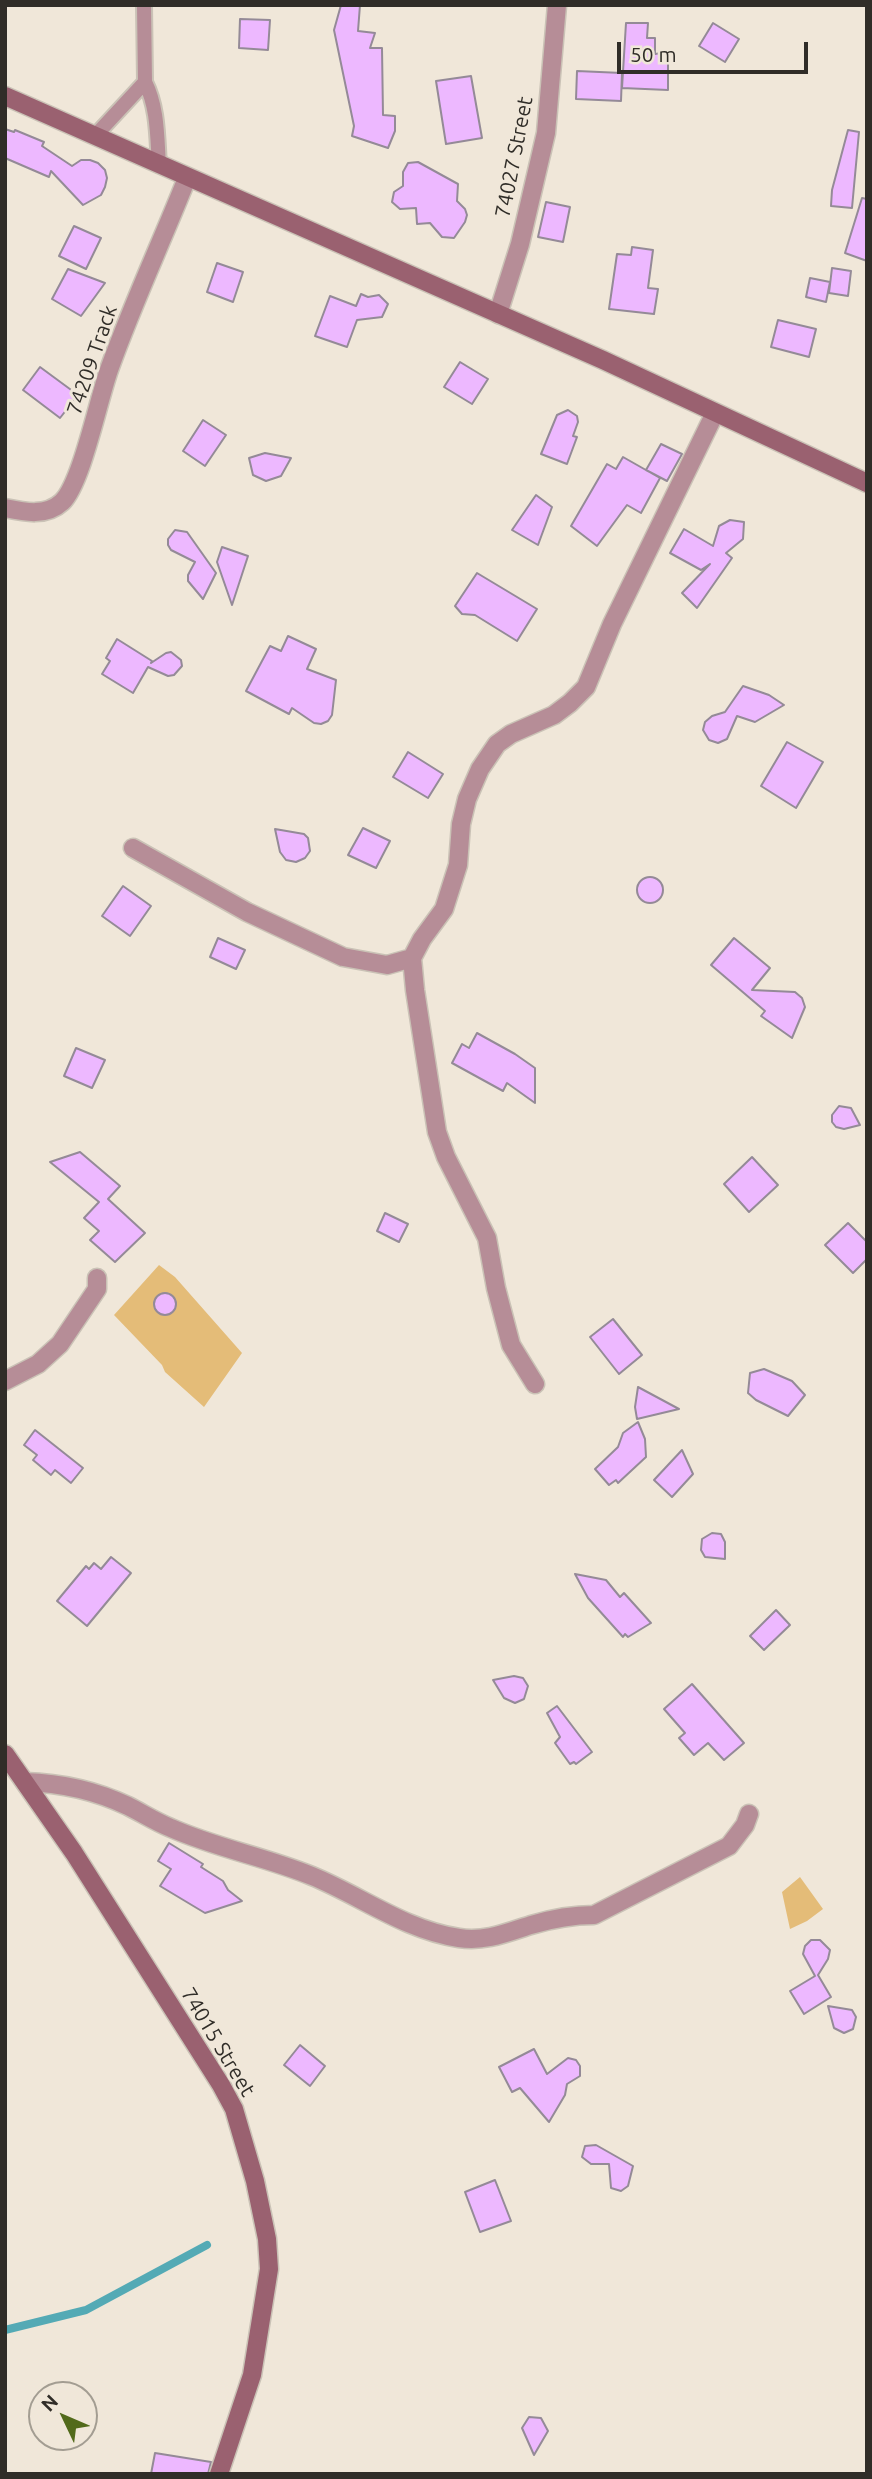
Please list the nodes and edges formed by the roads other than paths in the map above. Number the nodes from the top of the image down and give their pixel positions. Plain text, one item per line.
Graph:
1 (144, 5) edge
2 (557, 5) edge
3 (145, 82) junction
4 (5, 96) edge
5 (95, 136) junction
6 (159, 165) junction
7 (187, 178) junction
8 (498, 314) junction
9 (715, 413) junction
10 (867, 483) edge
11 (5, 508) edge
12 (133, 848) dead end
13 (412, 958) junction
14 (97, 1278) dead end
15 (5, 1381) edge
16 (535, 1384) dead end
17 (5, 1754) edge
18 (25, 1782) junction
19 (749, 1814) dead end
20 (219, 2474) edge

1 - 3 lane
2 - 8 street, 74027 Street
3 - 5 lane
3 - 6 lane
4 - 5 street
5 - 6 street
6 - 7 street
7 - 8 street
7 - 11 street, 74209 Track
8 - 9 street
9 - 10 street
9 - 13 street
12 - 13 street
13 - 16 street
14 - 15 street
17 - 18 street, 74015 Street
18 - 19 street
18 - 20 street, 74015 Street

